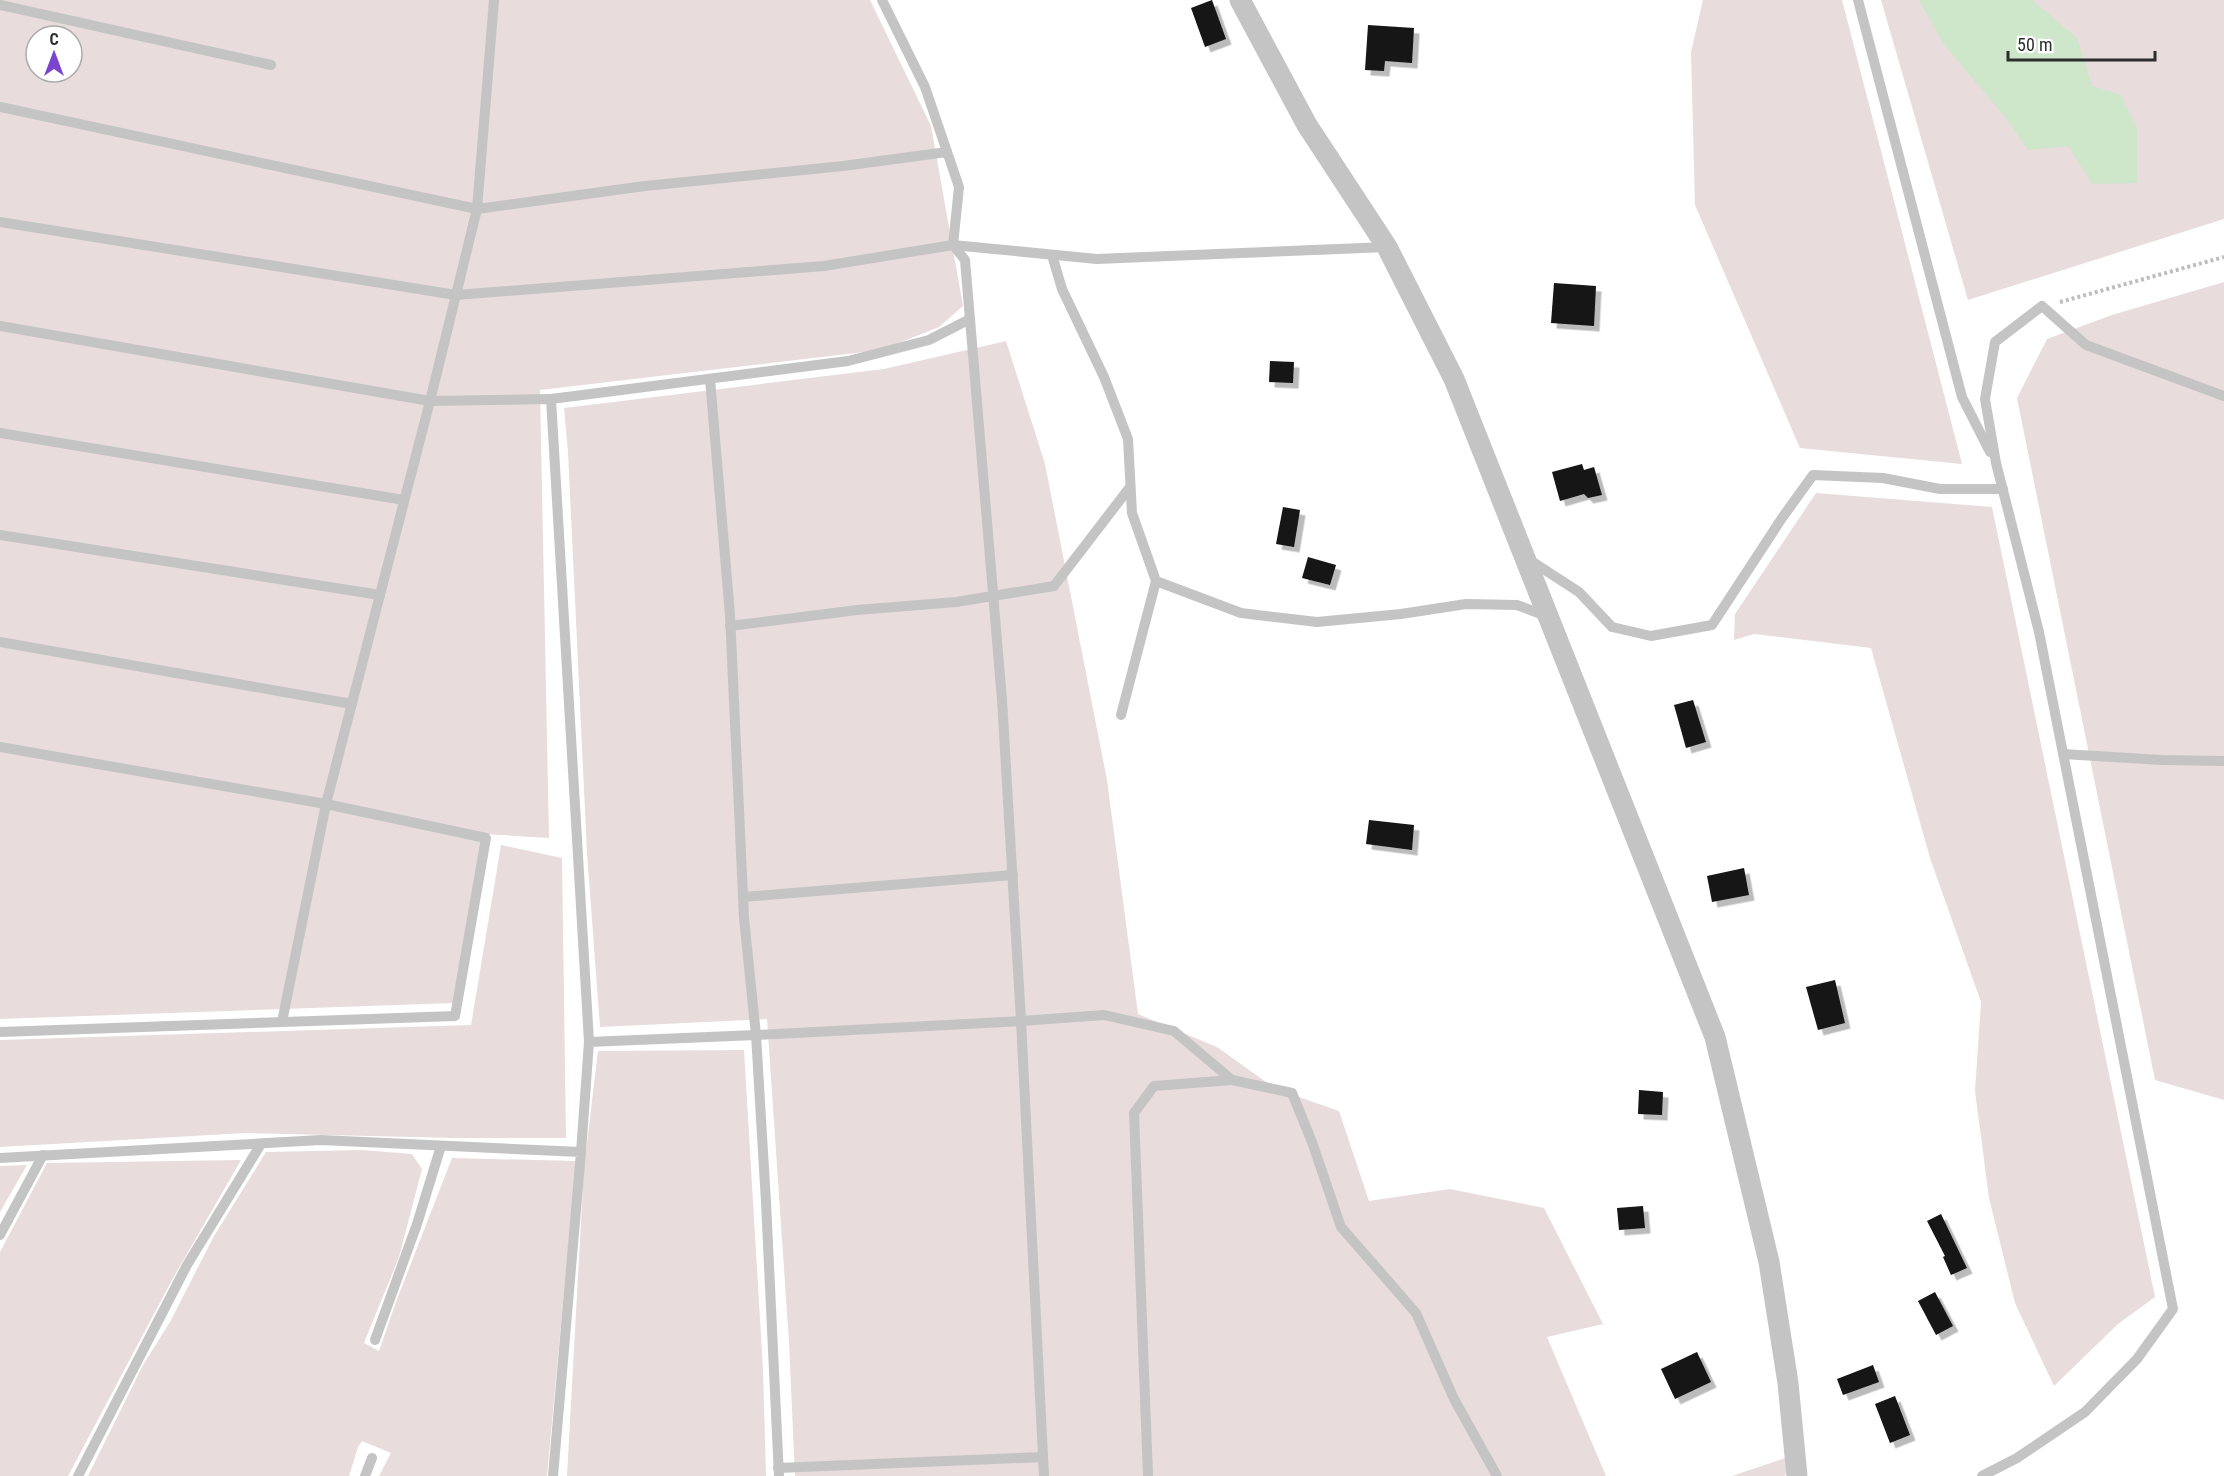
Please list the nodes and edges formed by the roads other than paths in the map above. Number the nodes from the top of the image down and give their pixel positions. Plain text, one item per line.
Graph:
1 (494, 0) edge
2 (882, 0) edge
3 (1240, 0) edge
4 (1858, 0) edge
5 (0, 5) edge
6 (271, 65) dead end
7 (0, 107) edge
8 (947, 152) junction
9 (477, 209) junction
10 (0, 222) edge
11 (953, 245) junction
12 (1387, 247) junction
13 (1052, 255) junction
14 (456, 295) junction
15 (970, 319) junction
16 (0, 326) edge
17 (710, 379) junction
18 (2224, 396) edge
19 (551, 399) junction
20 (429, 401) junction
21 (0, 433) edge
22 (1996, 463) junction
23 (1130, 487) junction
24 (2003, 489) junction
25 (404, 500) junction
26 (0, 535) edge
27 (1523, 556) junction
28 (1156, 581) junction
29 (380, 595) junction
30 (993, 596) junction
31 (1547, 616) junction
32 (730, 626) junction
33 (0, 642) edge
34 (352, 704) junction
35 (1120, 715) dead end
36 (0, 747) edge
37 (2063, 754) junction
38 (2224, 761) edge
39 (326, 804) junction
40 (1012, 875) junction
41 (743, 897) junction
42 (1021, 1021) junction
43 (282, 1022) junction
44 (0, 1032) edge
45 (756, 1035) junction
46 (590, 1042) junction
47 (1232, 1080) junction
48 (261, 1144) junction
49 (441, 1146) junction
50 (581, 1152) junction
51 (44, 1155) junction
52 (0, 1158) edge
53 (0, 1235) edge
54 (375, 1340) dead end
55 (1043, 1457) junction
56 (372, 1458) dead end
57 (778, 1472) edge
58 (78, 1476) edge
59 (365, 1476) edge
60 (554, 1476) edge
61 (1044, 1476) edge
62 (1148, 1476) edge
63 (1497, 1476) edge
64 (1797, 1476) edge
65 (1982, 1476) edge

1 - 9 lane
2 - 8 lane
3 - 12 street
4 - 22 lane
5 - 6 lane
7 - 9 lane
8 - 9 lane
8 - 11 lane
9 - 14 lane
10 - 14 lane
11 - 13 lane
11 - 14 lane
11 - 15 lane
12 - 13 lane
12 - 27 street
13 - 23 lane
14 - 20 lane
15 - 17 lane
15 - 30 lane
16 - 20 lane
17 - 19 lane
17 - 32 lane
18 - 22 lane
19 - 20 lane
19 - 46 lane
20 - 25 lane
21 - 25 lane
22 - 24 lane
23 - 28 lane
23 - 30 lane
24 - 27 lane
24 - 37 lane
25 - 29 lane
26 - 29 lane
27 - 31 street
28 - 31 lane
28 - 35 lane
29 - 34 lane
30 - 32 lane
30 - 40 lane
31 - 64 street
32 - 41 lane
33 - 34 lane
34 - 39 lane
36 - 39 lane
37 - 38 lane
37 - 65 lane
39 - 43 lane
39 - 43 lane
40 - 41 lane
40 - 42 lane
41 - 45 lane
42 - 45 lane
42 - 47 lane
42 - 55 lane
43 - 44 lane
45 - 46 lane
45 - 57 lane
46 - 50 lane
47 - 62 lane
47 - 63 lane
48 - 49 lane
48 - 51 lane
48 - 58 lane
49 - 50 lane
49 - 54 lane
50 - 60 lane
51 - 52 lane
51 - 53 lane
55 - 57 lane
55 - 61 lane
56 - 59 lane

